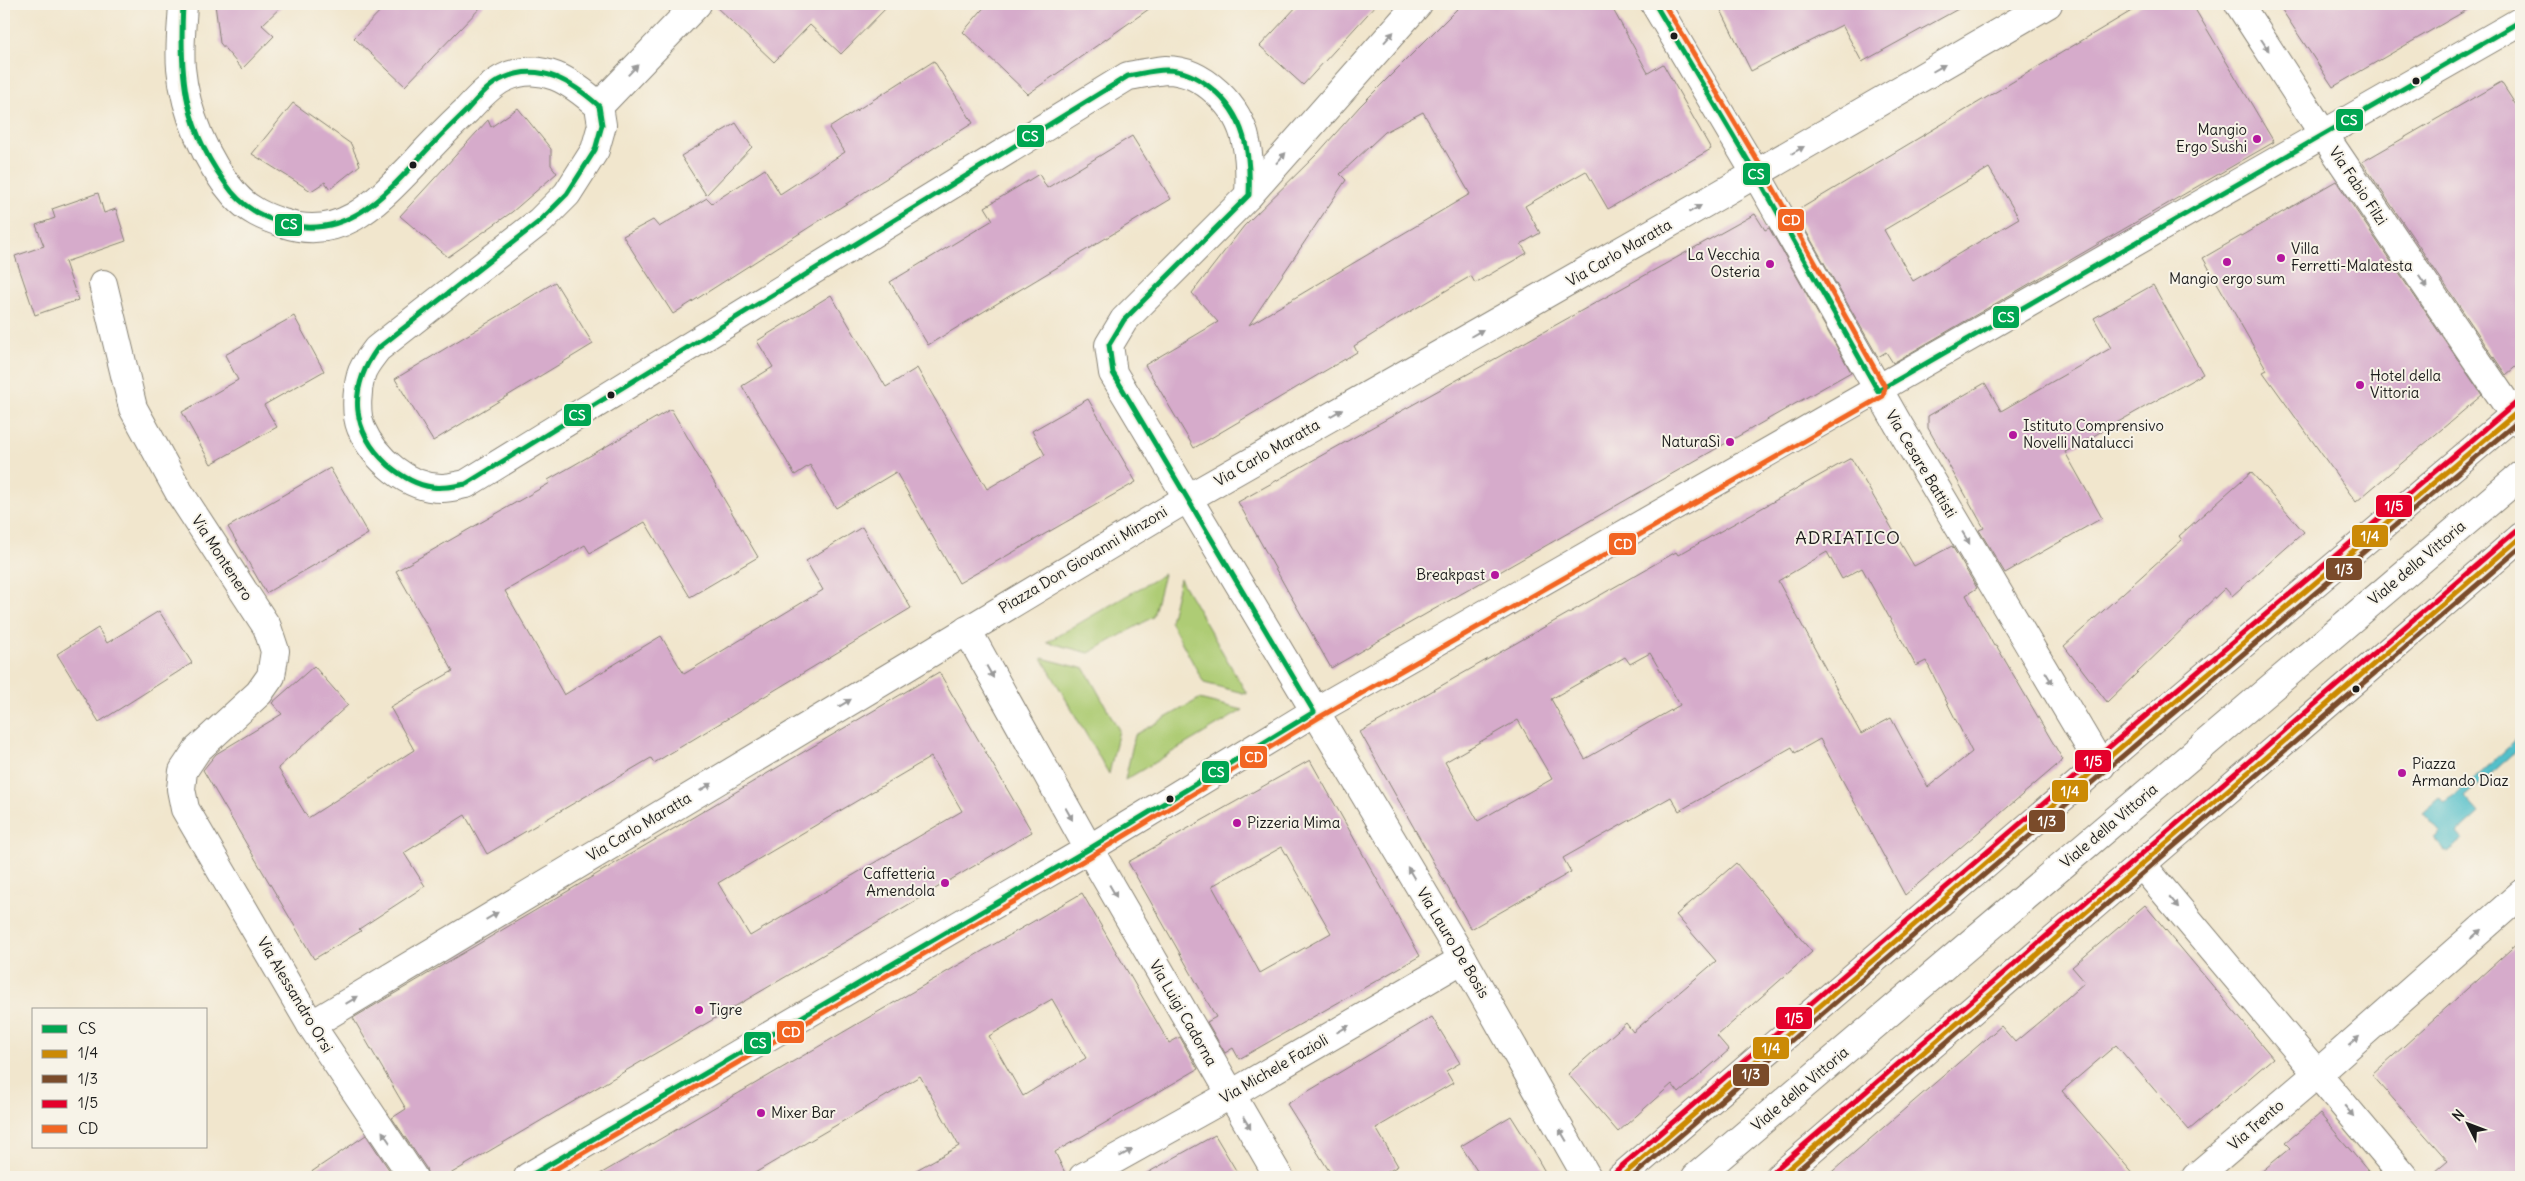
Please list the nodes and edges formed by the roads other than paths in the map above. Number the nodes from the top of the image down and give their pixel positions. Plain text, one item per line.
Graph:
1 (183, 4) edge
2 (697, 4) edge
3 (1418, 4) edge
4 (1655, 4) edge
5 (2048, 4) edge
6 (2239, 4) edge
7 (2521, 21) edge
8 (599, 106) junction
9 (2324, 135) junction
10 (1756, 174) junction
11 (1249, 195) junction
12 (103, 284) dead end
13 (1878, 391) junction
14 (2518, 412) edge
15 (2521, 475) edge
16 (1188, 498) junction
17 (2521, 537) edge
18 (967, 630) junction
19 (1314, 712) junction
20 (2101, 766) junction
21 (184, 809) joint
22 (1089, 849) junction
23 (2142, 865) junction
24 (2521, 894) edge
25 (1463, 959) junction
26 (311, 1025) junction
27 (2318, 1074) junction
28 (1230, 1095) junction
29 (413, 1177) edge
30 (528, 1177) edge
31 (1083, 1177) edge
32 (1279, 1177) edge
33 (1587, 1177) edge
34 (1621, 1177) edge
35 (1696, 1177) edge
36 (1779, 1177) edge
37 (2196, 1177) edge
38 (2404, 1177) edge

1 - 8 street
8 -> 2 street
11 -> 3 street
4 - 10 street, Via Cesare Battisti
10 -> 5 street, Via Carlo Maratta
6 -> 9 street, Via Fabio Filzi
7 - 9 street
8 - 11 street
9 - 13 street
9 -> 14 street, Via Fabio Filzi
10 - 13 street, Via Cesare Battisti
16 -> 10 street, Via Carlo Maratta
11 - 16 street
12 - 21 street, Via Montenero
13 - 19 street
13 -> 20 street, Via Cesare Battisti
14 - 20 street
15 - 35 street, Viale della Vittoria
16 - 18 street, Piazza Don Giovanni Minzoni
16 - 19 street
17 - 23 street
18 -> 22 street
26 -> 18 street, Via Carlo Maratta
19 - 22 street
25 -> 19 street, Via Lauro De Bosis
20 - 34 street
21 - 26 street, Via Alessandro Orsi
22 -> 28 street, Via Luigi Cadorna
22 - 30 street
23 -> 27 street
23 - 36 street
27 -> 24 street
28 -> 25 street, Via Michele Fazioli
33 -> 25 street, Via Lauro De Bosis
29 -> 26 street, Via Alessandro Orsi
27 - 37 street, Via Trento
27 -> 38 street
31 -> 28 street, Via Michele Fazioli
28 -> 32 street, Via Luigi Cadorna

